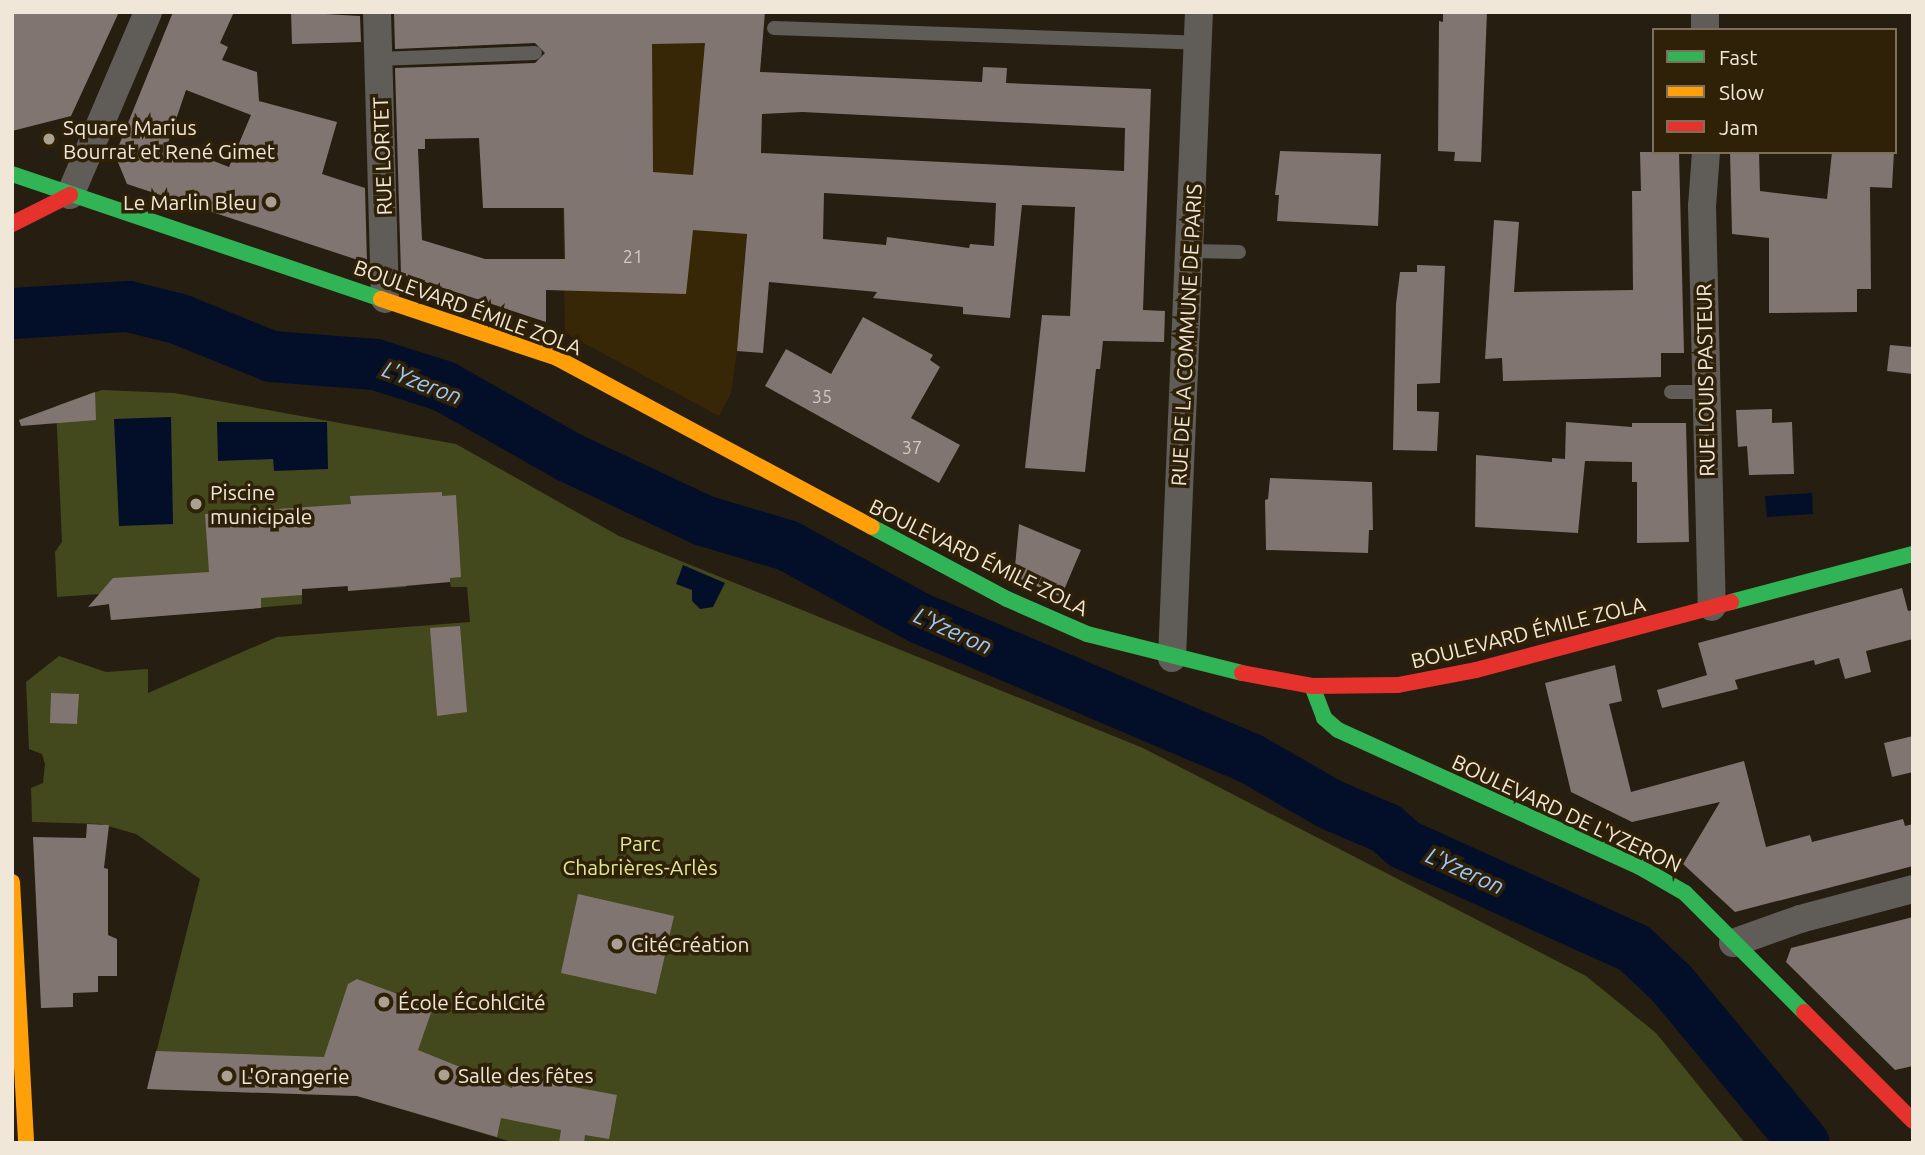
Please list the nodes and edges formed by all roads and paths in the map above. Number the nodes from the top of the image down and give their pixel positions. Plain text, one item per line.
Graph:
1 (148, 12) edge
2 (377, 12) edge
3 (1199, 12) edge
4 (774, 27) dead end
5 (1199, 43) junction
6 (535, 53) dead end
7 (379, 59) junction
8 (1706, 154) edge
9 (12, 174) edge
10 (70, 195) junction
11 (12, 224) edge
12 (1190, 251) junction
13 (1239, 252) dead end
14 (386, 299) junction
15 (1671, 392) dead end
16 (1705, 392) junction
17 (1913, 554) edge
18 (1712, 607) junction
19 (1172, 658) junction
20 (1312, 686) junction
21 (12, 882) edge
22 (1913, 889) edge
23 (1733, 943) junction
24 (1913, 1121) edge
25 (26, 1143) edge

1 - 10 street
2 - 7 street, RUE LORTET
3 - 5 street, RUE DE LA COMMUNE DE PARIS
4 - 5 lane
5 - 12 street, RUE DE LA COMMUNE DE PARIS
6 - 7 lane
7 - 14 street, RUE LORTET
8 - 16 street, RUE LOUIS PASTEUR
9 - 10 main road, BOULEVARD ÉMILE ZOLA
10 - 11 main road
10 - 14 main road, BOULEVARD ÉMILE ZOLA
12 - 13 lane
12 - 19 street, RUE DE LA COMMUNE DE PARIS
14 - 19 main road, BOULEVARD ÉMILE ZOLA
15 - 16 lane
16 - 18 street, RUE LOUIS PASTEUR
17 - 18 main road, BOULEVARD ÉMILE ZOLA
18 - 20 main road, BOULEVARD ÉMILE ZOLA
19 - 20 main road, BOULEVARD ÉMILE ZOLA
20 - 23 main road, BOULEVARD DE L'YZERON
21 - 25 main road
22 - 23 street
23 - 24 main road, BOULEVARD DE L'YZERON

